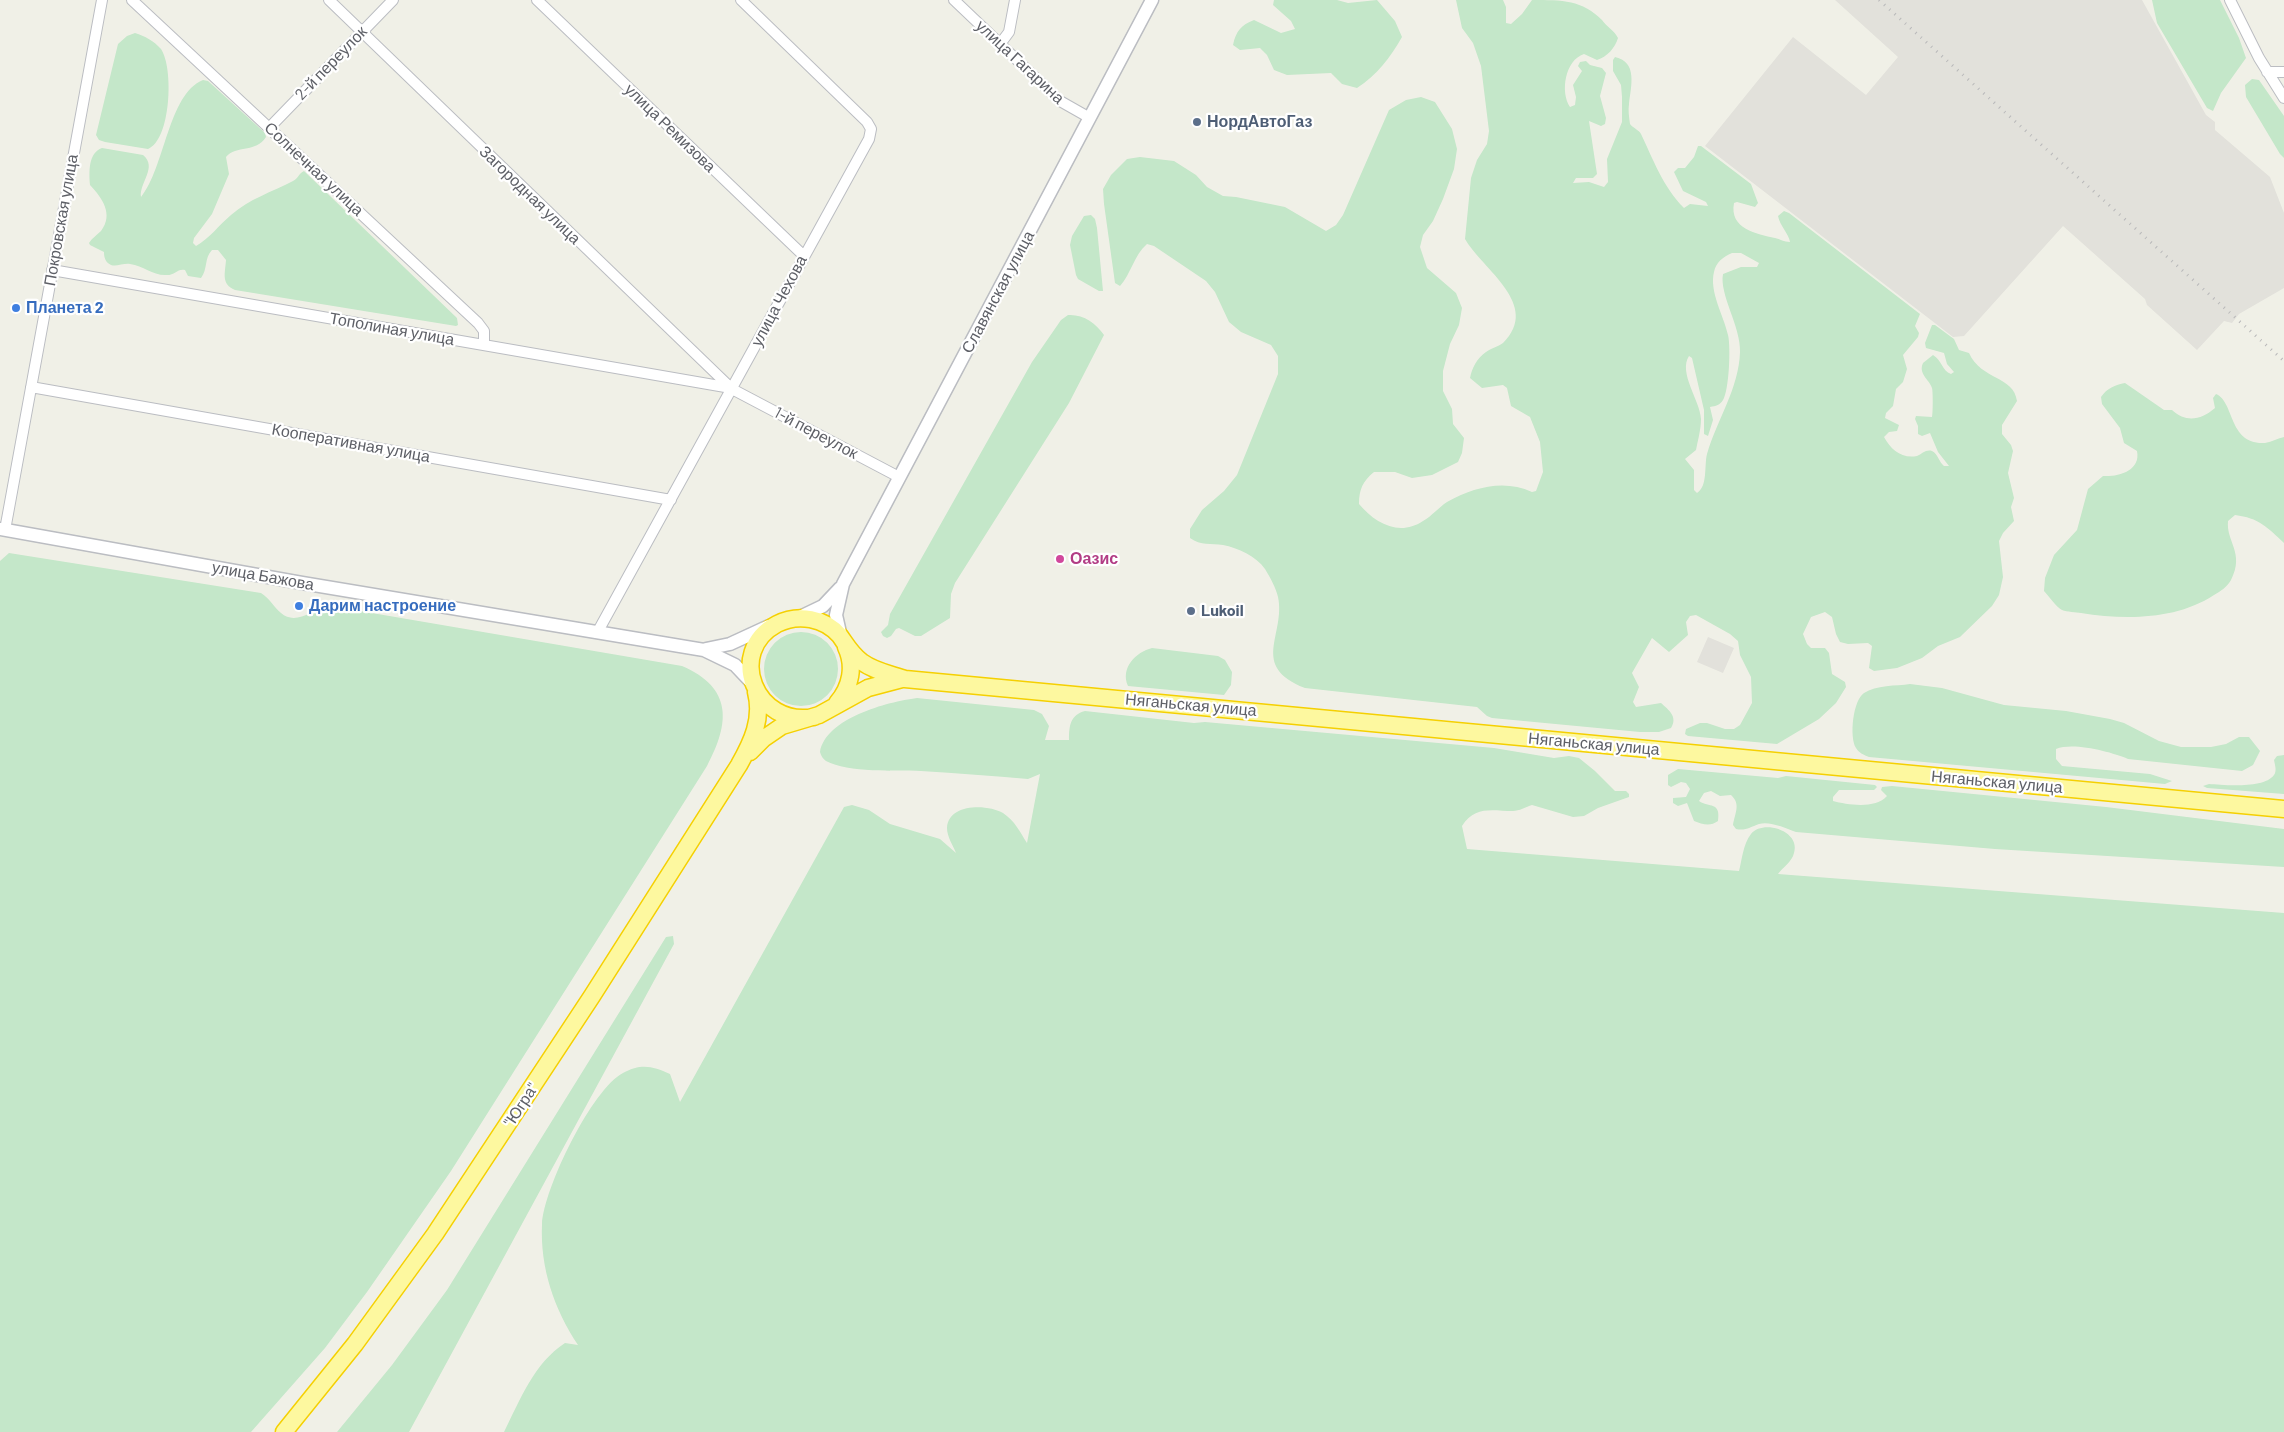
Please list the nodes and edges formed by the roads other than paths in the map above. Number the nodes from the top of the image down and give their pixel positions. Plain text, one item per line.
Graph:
1 (102, 0) edge
2 (132, 0) edge
3 (329, 0) edge
4 (393, 0) edge
5 (537, 0) edge
6 (741, 0) edge
7 (954, 0) edge
8 (1015, 0) edge
9 (1152, 0) edge
10 (2230, 0) edge
11 (361, 32) junction
12 (1000, 44) junction
13 (2268, 72) junction
14 (2284, 72) edge
15 (2284, 98) edge
16 (1090, 118) junction
17 (270, 127) junction
18 (804, 256) junction
19 (52, 270) junction
20 (484, 345) junction
21 (31, 386) junction
22 (732, 389) junction
23 (899, 477) junction
24 (671, 500) junction
25 (2, 529) edge
26 (843, 584) junction
27 (790, 620) junction
28 (597, 633) junction
29 (844, 643) junction
30 (704, 650) junction
31 (904, 678) junction
32 (755, 688) junction
33 (834, 706) junction
34 (814, 717) junction
35 (739, 765) junction
36 (2284, 810) edge
37 (284, 1432) edge

1 - 19 street, Покровская улица
2 - 17 street, Солнечная улица
3 - 11 street, Загородная улица
4 - 11 street, 2-й переулок
5 - 18 street, улица Ремизова
6 - 18 street, улица Чехова
7 - 12 street, улица Гагарина
8 - 12 street
9 - 16 street, Славянская улица
10 - 13 street
11 - 17 street, 2-й переулок
11 - 22 street, Загородная улица
12 - 16 street, улица Гагарина
13 - 14 street
13 - 15 street
16 - 23 street, Славянская улица
17 - 20 street, Солнечная улица
18 - 22 street, улица Чехова
19 - 20 street, Тополиная улица
19 - 21 street, Покровская улица
20 - 22 street, Тополиная улица
21 - 24 street, Кооперативная улица
21 - 25 street, Покровская улица
22 - 23 street, 1-й переулок
22 - 24 street, улица Чехова
23 - 26 street, Славянская улица
24 - 28 street, улица Чехова
25 - 28 street, улица Бажова
26 - 27 street
26 - 29 street
27 - 29 highway
27 - 30 street
27 - 32 highway
28 - 30 street, улица Бажова
29 - 31 highway
29 - 33 highway
30 - 32 street
31 - 33 highway
31 - 36 highway, Няганьская улица
32 - 34 highway
32 - 35 highway
33 - 34 highway
34 - 35 highway
35 - 37 highway, "Югра"

